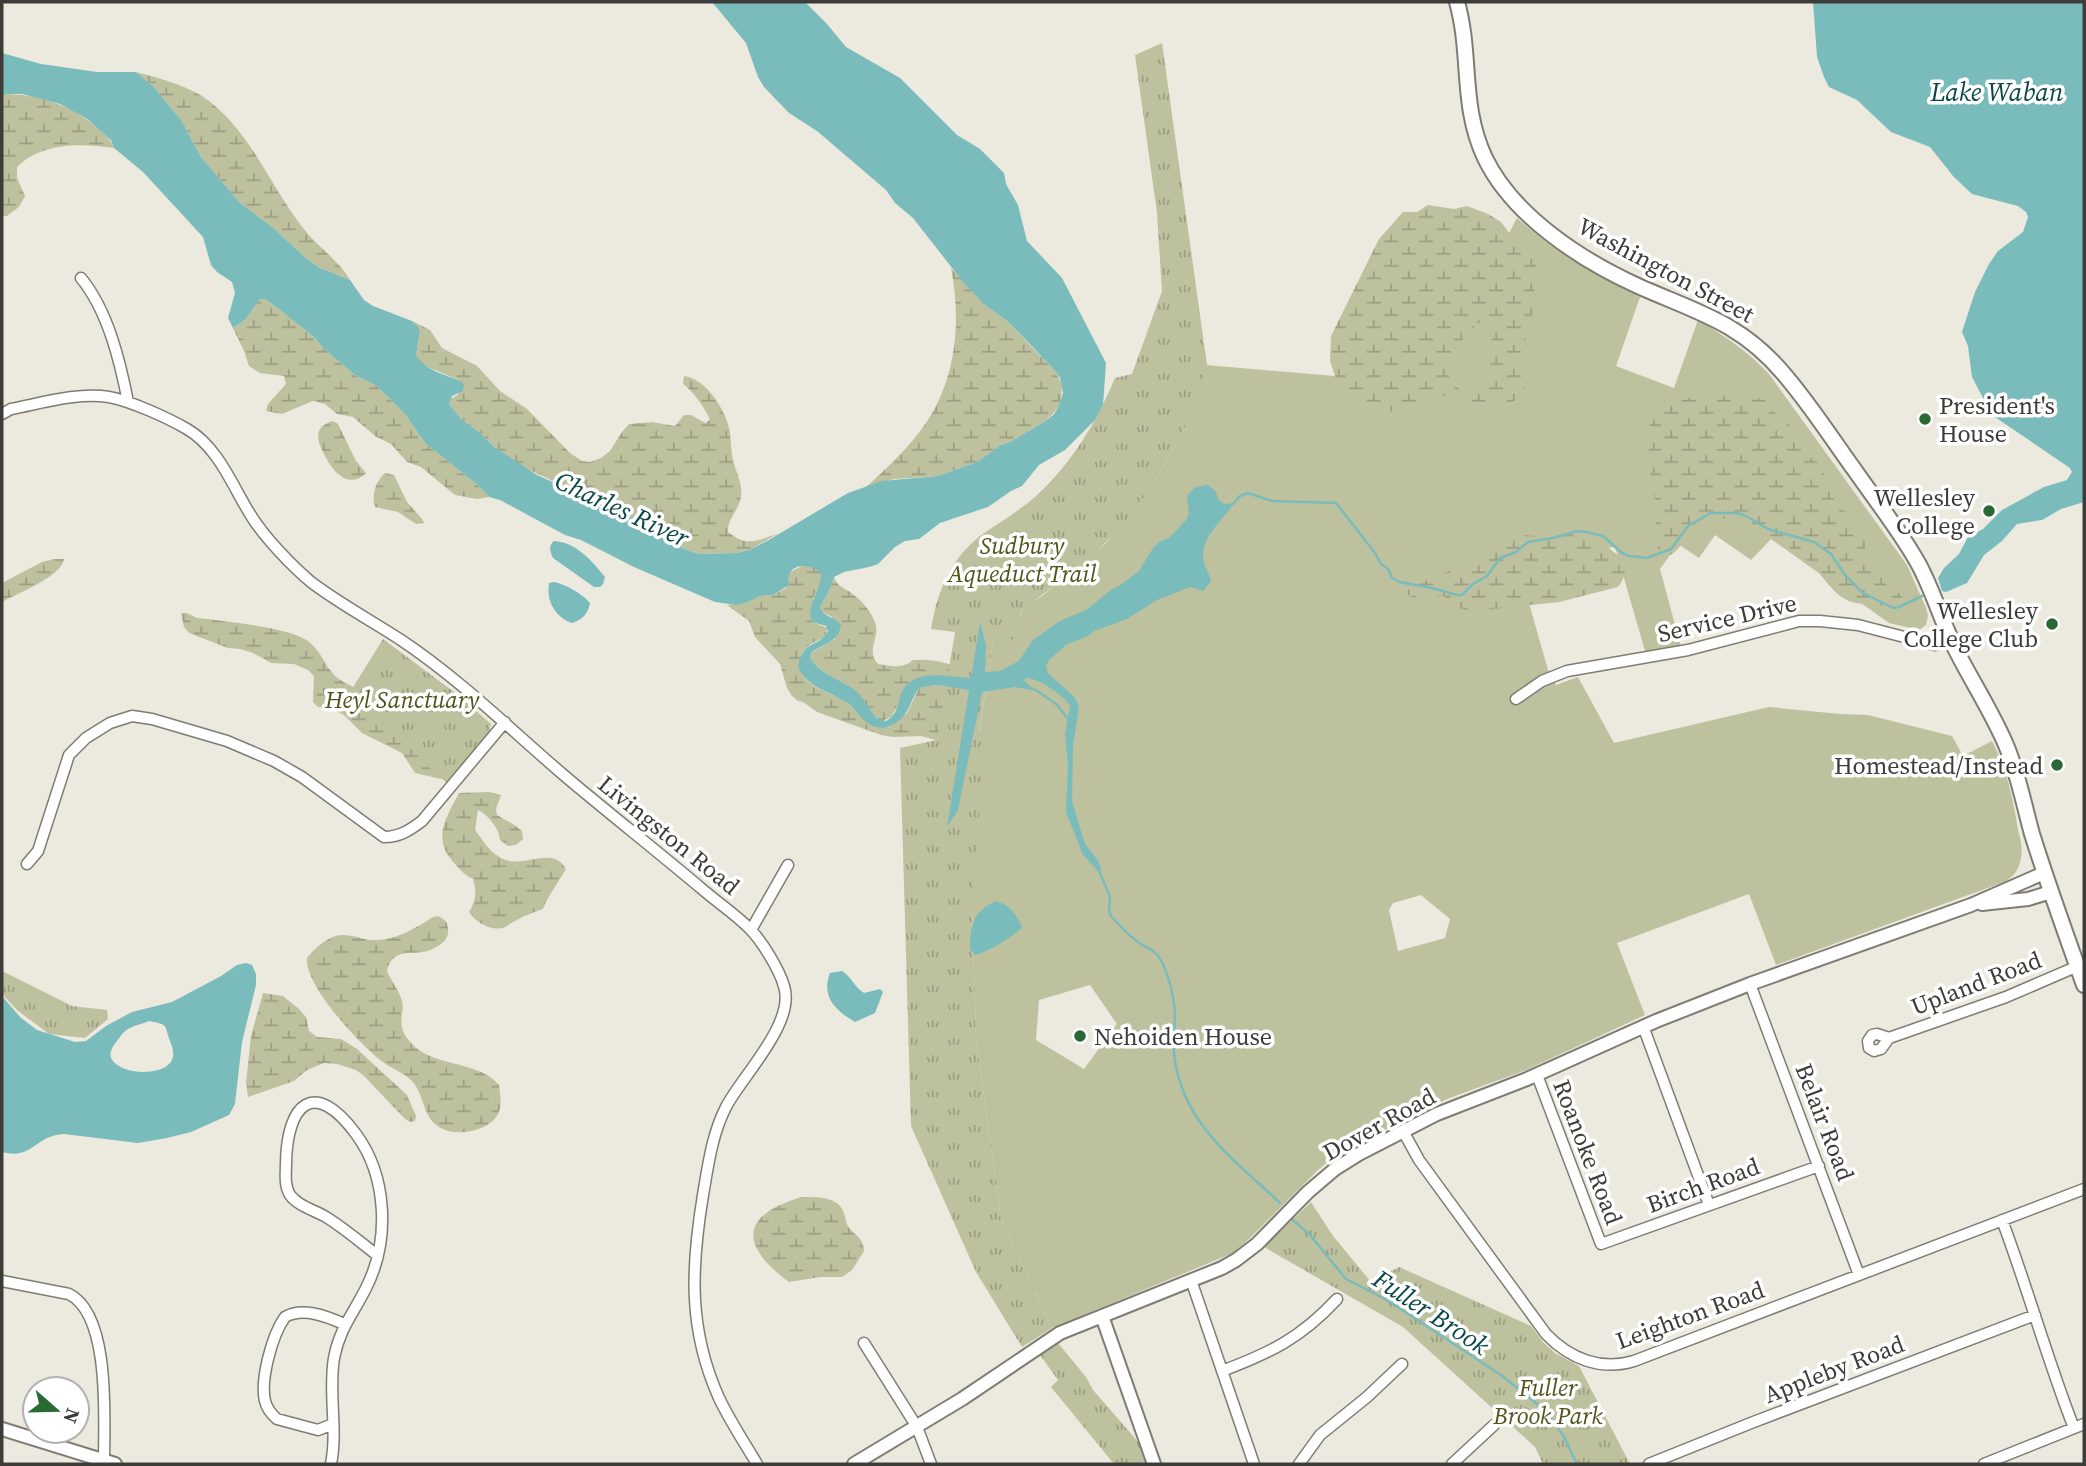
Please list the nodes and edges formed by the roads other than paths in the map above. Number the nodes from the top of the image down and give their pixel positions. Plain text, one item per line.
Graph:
1 (1457, 2) edge
2 (81, 278) dead end
3 (128, 402) junction
4 (2, 414) edge
5 (1952, 641) junction
6 (1516, 699) dead end
7 (505, 722) junction
8 (27, 864) dead end
9 (788, 865) dead end
10 (2045, 873) junction
11 (2051, 892) junction
12 (1971, 905) junction
13 (751, 930) junction
14 (2078, 966) junction
15 (1751, 984) junction
16 (2084, 985) edge
17 (1643, 1026) junction
18 (1889, 1038) dead end
19 (1537, 1075) junction
20 (1403, 1131) junction
21 (1819, 1166) junction
22 (2084, 1189) edge
23 (1709, 1205) junction
24 (2002, 1220) junction
25 (1601, 1244) joint
26 (377, 1255) junction
27 (1859, 1275) junction
28 (1191, 1280) junction
29 (2, 1281) edge
30 (1337, 1299) dead end
31 (2035, 1315) junction
32 (1102, 1316) junction
33 (344, 1324) junction
34 (864, 1343) dead end
35 (1402, 1364) dead end
36 (1222, 1371) junction
37 (333, 1424) junction
38 (1494, 1425) dead end
39 (2079, 1426) edge
40 (917, 1427) junction
41 (2, 1429) edge
42 (318, 1430) junction
43 (334, 1442) junction
44 (110, 1463) edge
45 (331, 1464) edge
46 (757, 1464) edge
47 (854, 1464) edge
48 (931, 1464) edge
49 (1154, 1464) edge
50 (1254, 1464) edge
51 (1299, 1464) edge
52 (1452, 1464) edge
53 (1649, 1464) edge
54 (1984, 1464) edge

1 - 5 main road, Washington Street
2 - 3 street
3 - 4 street, Livingston Road
3 - 7 street, Livingston Road
5 - 6 street, Service Drive
5 - 10 main road, Washington Street
7 - 8 street
7 - 13 street, Livingston Road
9 - 13 street
10 - 11 main road, Washington Street
10 - 12 street, Dover Road
11 - 12 street, Dover Road
11 - 14 main road, Washington Street
12 - 15 street, Dover Road
13 - 46 street, Livingston Road
14 - 16 main road, Washington Street
14 - 18 street, Upland Road
15 - 17 street, Dover Road
15 - 21 street, Belair Road
17 - 19 street, Dover Road
17 - 23 street
19 - 20 street, Dover Road
19 - 25 street, Roanoke Road
20 - 27 street, Leighton Road
20 - 28 street, Dover Road
21 - 23 street, Birch Road
21 - 27 street, Belair Road
22 - 24 street, Leighton Road
23 - 25 street, Birch Road
24 - 27 street, Leighton Road
24 - 31 street
26 - 26 street
26 - 33 street
28 - 32 street, Dover Road
28 - 36 street
29 - 44 street
30 - 36 street
31 - 39 street
31 - 53 street, Appleby Road
32 - 40 street, Dover Road
32 - 49 street
33 - 37 street
33 - 42 street
34 - 40 street
35 - 51 street
36 - 50 street
37 - 42 street
37 - 43 street
38 - 52 street
39 - 54 street
40 - 47 street, Dover Road
40 - 48 street
41 - 44 street
42 - 43 street
43 - 45 street

